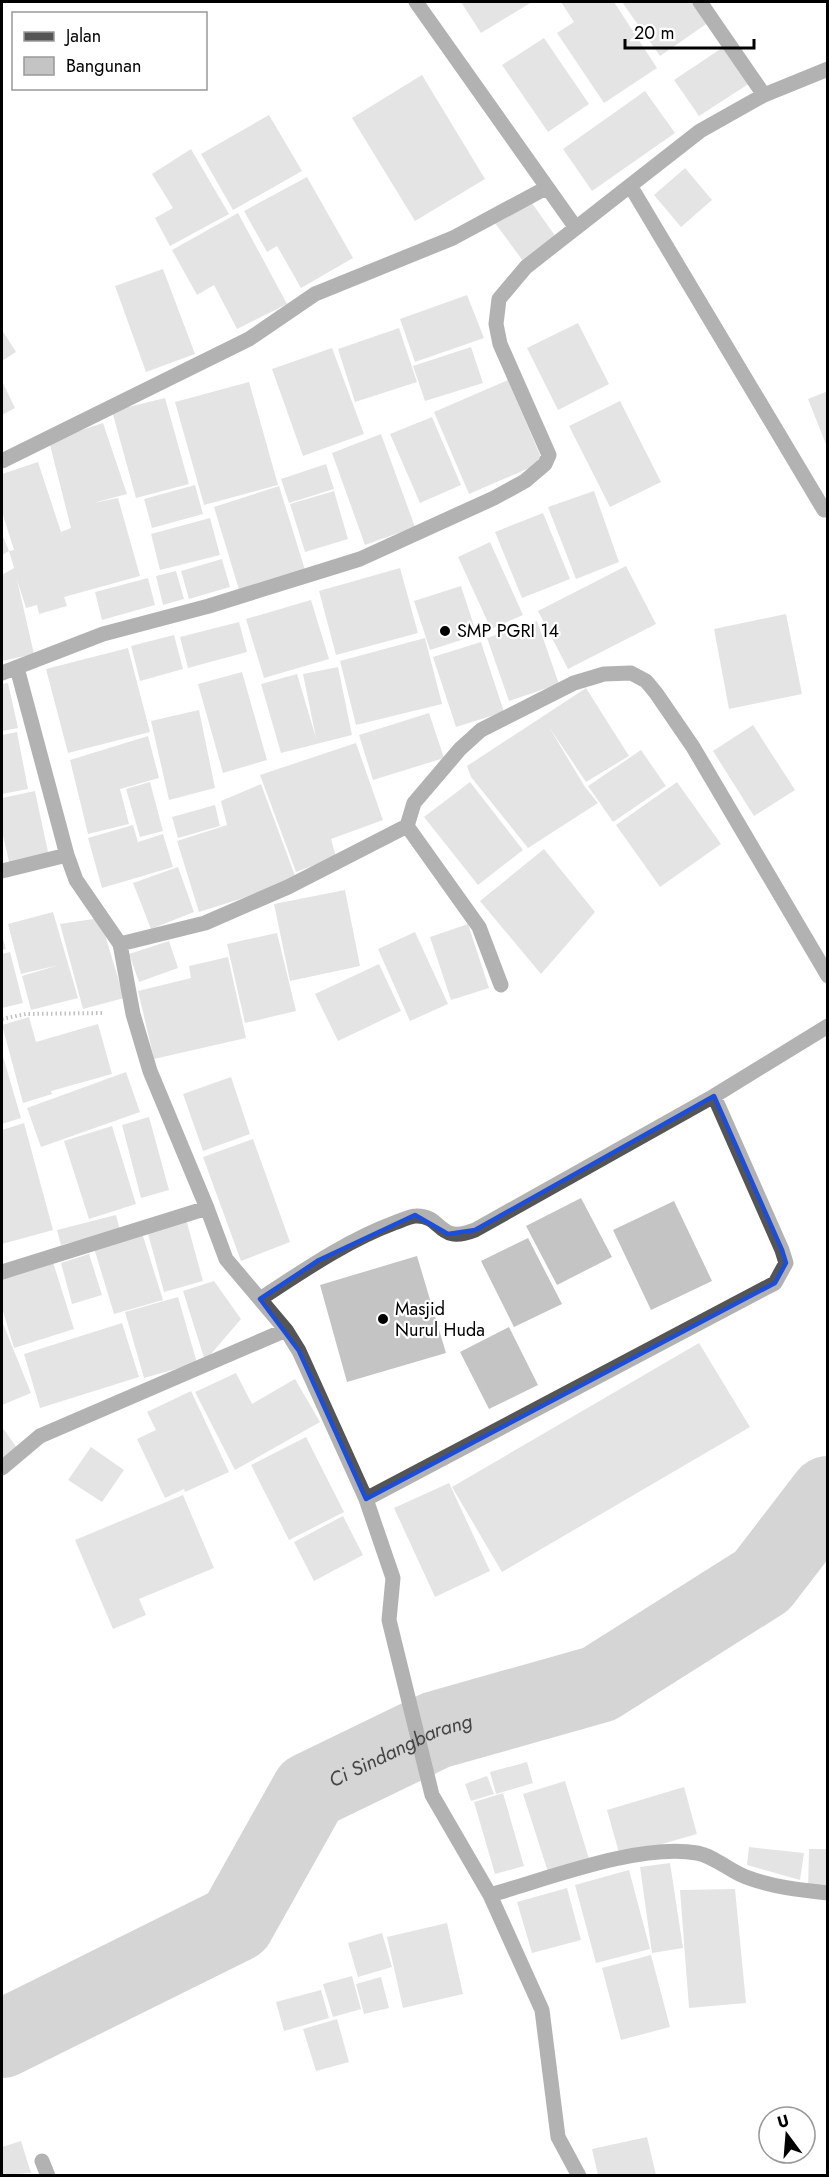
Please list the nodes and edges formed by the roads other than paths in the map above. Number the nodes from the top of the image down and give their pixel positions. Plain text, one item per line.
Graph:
1 (416, 2) edge
2 (700, 2) edge
3 (828, 69) edge
4 (764, 95) junction
5 (546, 188) junction
6 (631, 188) junction
7 (576, 228) junction
8 (2, 460) edge
9 (824, 510) dead end
10 (17, 668) junction
11 (2, 673) edge
12 (407, 826) junction
13 (67, 855) junction
14 (2, 872) edge
15 (120, 944) junction
16 (828, 976) edge
17 (501, 985) dead end
18 (828, 1026) edge
19 (714, 1096) junction
20 (207, 1208) junction
21 (2, 1272) edge
22 (260, 1299) junction
23 (286, 1330) junction
24 (2, 1468) edge
25 (366, 1499) junction
26 (828, 1893) edge
27 (490, 1895) junction
28 (579, 2175) edge

1 - 5 street
2 - 4 street
3 - 4 street
4 - 6 street
5 - 7 street
5 - 8 street
6 - 7 street
6 - 9 street
7 - 10 street
10 - 11 street
10 - 13 street
12 - 15 street
12 - 16 street
12 - 17 street
13 - 14 street
13 - 15 street
15 - 20 street
18 - 19 street
19 - 22 street
19 - 25 street
20 - 21 street
20 - 22 street
22 - 23 street
23 - 24 street
23 - 25 street
25 - 27 street
26 - 27 street
27 - 28 street

